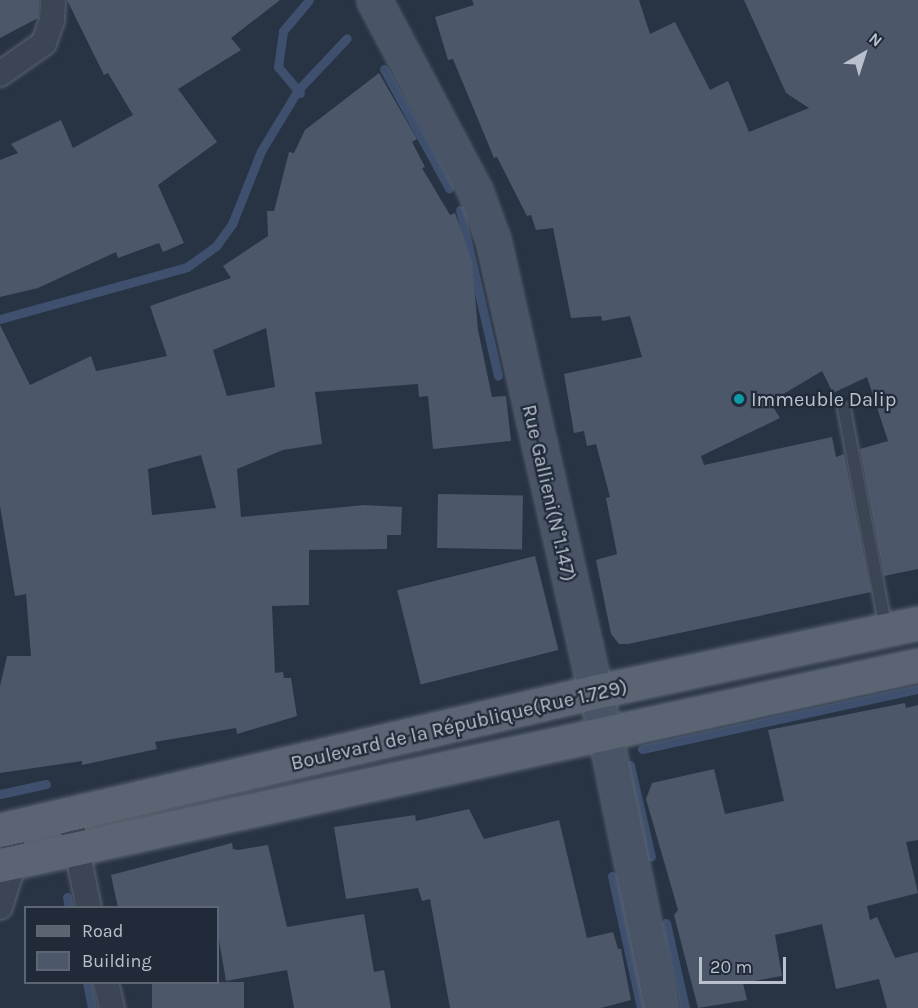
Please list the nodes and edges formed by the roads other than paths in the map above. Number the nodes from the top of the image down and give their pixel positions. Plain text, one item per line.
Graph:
1 (53, 0) edge
2 (374, 0) edge
3 (0, 74) edge
4 (844, 409) dead end
5 (918, 623) edge
6 (886, 630) junction
7 (918, 665) edge
8 (594, 692) junction
9 (604, 734) junction
10 (70, 815) junction
11 (6, 829) edge
12 (76, 850) junction
13 (7, 864) edge
14 (89, 906) edge
15 (0, 907) edge
16 (106, 984) edge
17 (112, 1008) edge
18 (661, 1008) edge

1 - 3 street
2 - 8 main road, Rue Gallieni(N°1.147)
4 - 6 lane
5 - 6 main road, Boulevard de la République(Rue 1.729)
6 - 8 main road, Boulevard de la République(Rue 1.729)
7 - 9 main road, Boulevard de la République(Rue 1.729)
8 - 9 main road, Rue Gallieni(N°1.147)
8 - 10 main road, Boulevard de la République(Rue 1.729)
9 - 12 main road, Boulevard de la République(Rue 1.729)
9 - 18 main road, Rue Gallieni(N°1.147)
10 - 11 main road, Boulevard de la République(Rue 1.729)
10 - 12 street
11 - 13 street
12 - 13 main road, Boulevard de la République(Rue 1.729)
12 - 14 street
13 - 15 street
16 - 17 street

